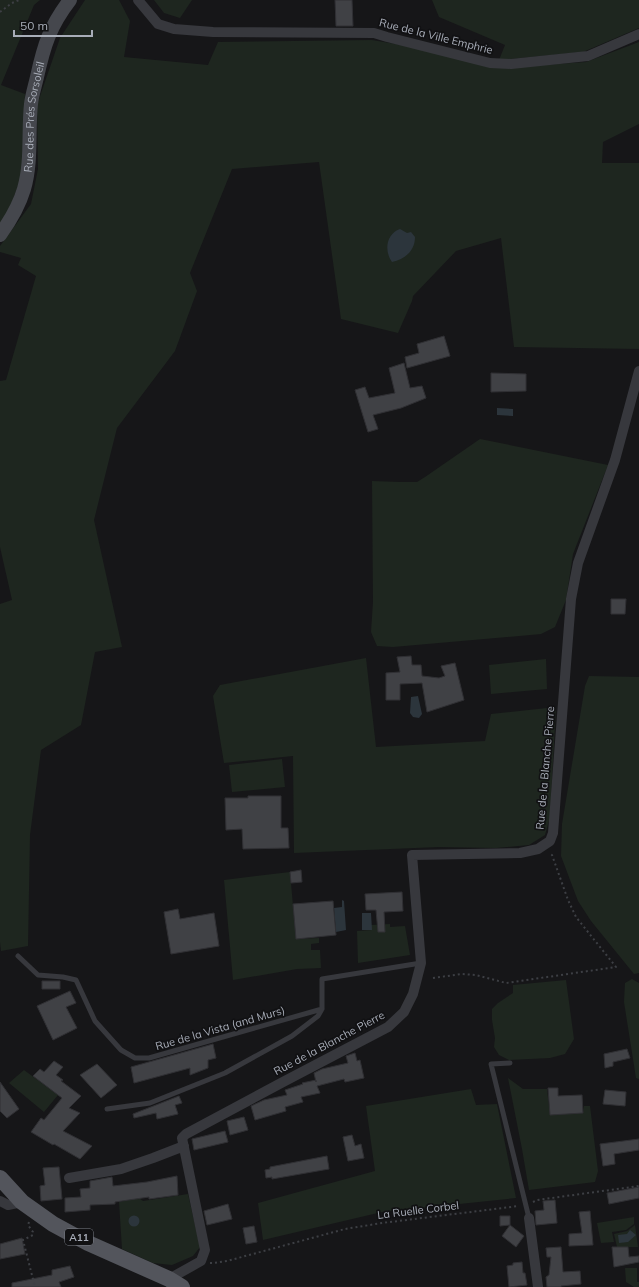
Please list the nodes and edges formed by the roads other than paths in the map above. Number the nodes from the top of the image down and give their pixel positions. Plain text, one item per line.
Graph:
1 (70, 0) edge
2 (138, 0) edge
3 (639, 34) edge
4 (0, 235) edge
5 (639, 371) edge
6 (18, 956) dead end
7 (421, 963) junction
8 (322, 1008) junction
9 (510, 1063) dead end
10 (107, 1109) dead end
11 (184, 1146) junction
12 (0, 1178) edge
13 (69, 1178) dead end
14 (0, 1201) edge
15 (22, 1202) junction
16 (529, 1218) joint
17 (176, 1283) edge
18 (538, 1287) edge

1 - 4 main road, Rue des Prés Sorsoleil
2 - 3 street, Rue de la Ville Emphrie
5 - 7 street, Rue de la Blanche Pierre
6 - 8 lane, Rue de la Vista (and Murs)
7 - 8 lane
7 - 11 street, Rue de la Blanche Pierre
8 - 10 lane
9 - 16 lane
11 - 13 street
11 - 17 street
12 - 15 main road, A11
14 - 15 street
15 - 17 main road, A11
16 - 18 street

